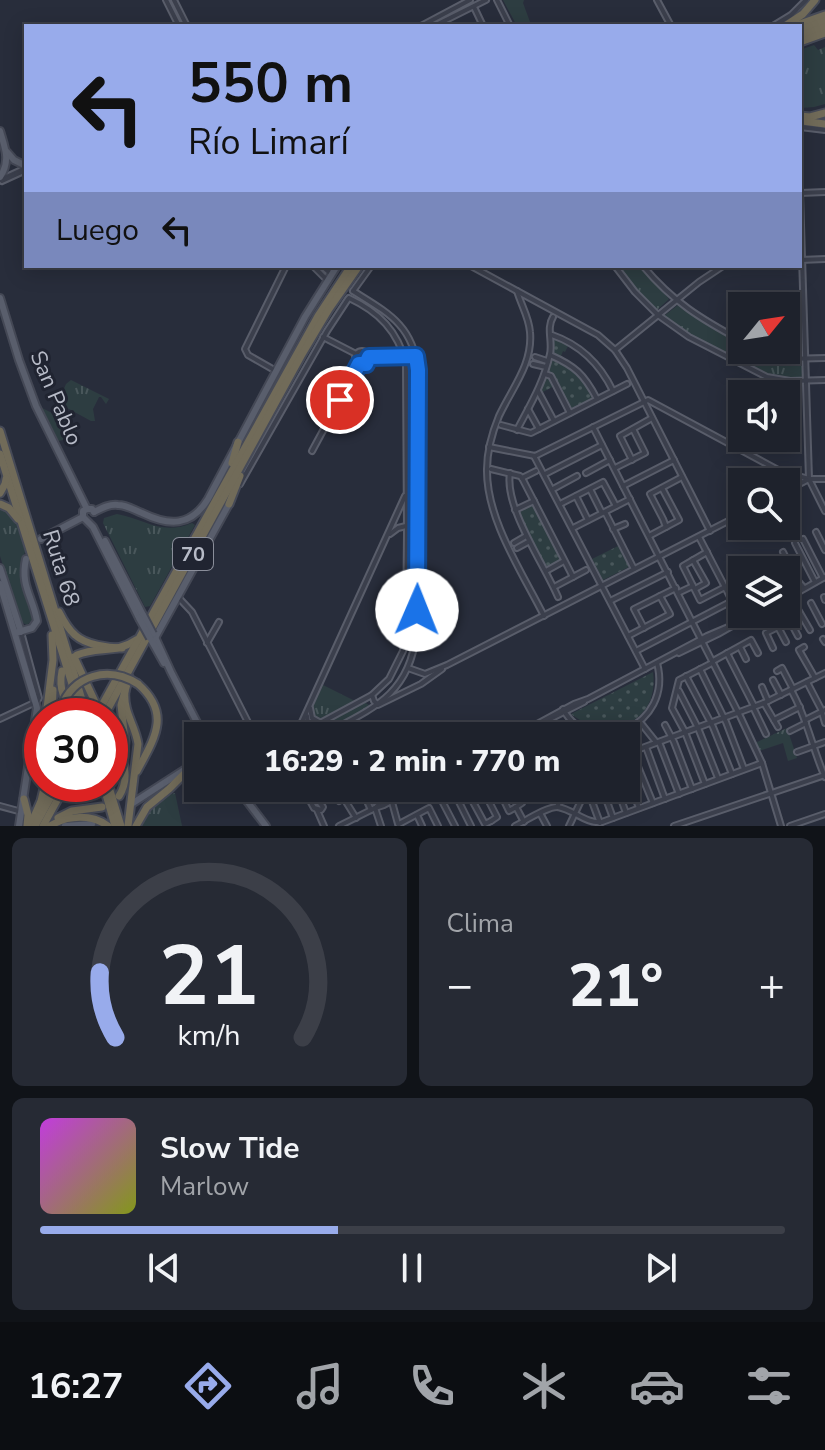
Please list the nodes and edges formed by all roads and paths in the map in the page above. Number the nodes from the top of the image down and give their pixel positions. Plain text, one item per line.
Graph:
1 (166, 0) edge
2 (174, 0) edge
3 (486, 0) edge
4 (497, 0) edge
5 (657, 0) edge
6 (806, 0) edge
7 (815, 0) edge
8 (471, 2) edge
9 (825, 18) edge
10 (178, 24) edge
11 (186, 24) edge
12 (425, 24) edge
13 (437, 24) edge
14 (482, 24) edge
15 (509, 24) edge
16 (670, 24) edge
17 (776, 24) edge
18 (788, 24) edge
19 (802, 24) edge
20 (825, 27) edge
21 (825, 33) edge
22 (802, 36) edge
23 (802, 37) edge
24 (802, 38) edge
25 (825, 113) edge
26 (802, 118) edge
27 (802, 118) edge
28 (825, 124) edge
29 (802, 127) edge
30 (825, 130) edge
31 (0, 131) edge
32 (6, 149) junction
33 (24, 167) edge
34 (24, 169) edge
35 (0, 180) edge
36 (825, 192) edge
37 (802, 193) edge
38 (825, 259) edge
39 (802, 260) edge
40 (285, 268) edge
41 (316, 268) edge
42 (323, 268) edge
43 (336, 268) edge
44 (350, 268) edge
45 (359, 268) edge
46 (370, 268) edge
47 (475, 268) edge
48 (617, 268) edge
49 (645, 268) edge
50 (720, 268) edge
51 (801, 268) edge
52 (329, 277) junction
53 (353, 291) junction
54 (517, 291) junction
55 (528, 297) junction
56 (0, 298) edge
57 (349, 298) junction
58 (675, 301) junction
59 (521, 305) junction
60 (525, 313) junction
61 (658, 315) junction
62 (553, 317) dead end
63 (728, 333) edge
64 (551, 335) junction
65 (323, 337) junction
66 (615, 350) junction
67 (356, 354) junction
68 (550, 355) junction
69 (416, 356) junction
70 (533, 356) junction
71 (369, 357) junction
72 (404, 357) junction
73 (825, 358) edge
74 (800, 359) edge
75 (805, 359) junction
76 (531, 363) junction
77 (359, 364) junction
78 (546, 364) junction
79 (276, 371) junction
80 (545, 374) junction
81 (825, 380) edge
82 (806, 381) junction
83 (627, 384) dead end
84 (538, 391) junction
85 (613, 391) junction
86 (597, 399) junction
87 (643, 401) junction
88 (528, 409) junction
89 (570, 413) junction
90 (652, 418) junction
91 (554, 421) junction
92 (501, 425) dead end
93 (593, 427) junction
94 (539, 429) junction
95 (633, 429) junction
96 (517, 430) junction
97 (0, 431) edge
98 (238, 442) junction
99 (602, 445) junction
100 (490, 446) junction
101 (312, 451) dead end
102 (0, 454) edge
103 (248, 454) junction
104 (536, 456) junction
105 (610, 460) junction
106 (632, 460) junction
107 (674, 460) junction
108 (406, 465) junction
109 (417, 466) junction
110 (615, 468) junction
111 (774, 468) edge
112 (491, 469) dead end
113 (536, 471) dead end
114 (6, 473) junction
115 (510, 473) junction
116 (586, 473) dead end
117 (545, 474) junction
118 (577, 476) dead end
119 (406, 477) junction
120 (417, 477) junction
121 (682, 477) junction
122 (800, 477) edge
123 (522, 478) junction
124 (228, 479) junction
125 (809, 479) junction
126 (825, 479) edge
127 (800, 484) edge
128 (623, 486) junction
129 (662, 488) junction
130 (553, 489) junction
131 (590, 489) junction
132 (0, 493) edge
133 (406, 493) junction
134 (576, 496) junction
135 (630, 499) junction
136 (534, 501) junction
137 (0, 504) edge
138 (229, 504) junction
139 (560, 504) junction
140 (616, 506) junction
141 (515, 510) junction
142 (825, 511) edge
143 (92, 512) junction
144 (603, 512) junction
145 (85, 519) junction
146 (588, 520) junction
147 (728, 521) edge
148 (21, 524) junction
149 (625, 524) dead end
150 (407, 526) junction
151 (666, 527) junction
152 (573, 528) junction
153 (613, 529) junction
154 (710, 531) junction
155 (816, 532) dead end
156 (388, 536) junction
157 (649, 536) junction
158 (698, 536) junction
159 (41, 539) dead end
160 (527, 539) junction
161 (803, 539) dead end
162 (632, 542) dead end
163 (795, 543) dead end
164 (514, 546) junction
165 (623, 547) junction
166 (825, 550) edge
167 (707, 552) junction
168 (783, 552) dead end
169 (659, 556) junction
170 (417, 557) junction
171 (406, 558) junction
172 (26, 559) dead end
173 (693, 560) junction
174 (564, 561) junction
175 (0, 568) edge
176 (634, 569) junction
177 (406, 570) junction
178 (417, 570) junction
179 (586, 570) dead end
180 (546, 571) junction
181 (668, 572) junction
182 (573, 577) junction
183 (824, 578) edge
184 (1, 580) edge
185 (815, 582) junction
186 (602, 586) junction
187 (554, 587) junction
188 (694, 587) junction
189 (725, 587) junction
190 (804, 588) junction
191 (677, 590) junction
192 (800, 590) edge
193 (728, 593) edge
194 (660, 596) junction
195 (178, 597) junction
196 (558, 597) dead end
197 (610, 601) junction
198 (728, 603) edge
199 (811, 603) dead end
200 (50, 605) junction
201 (188, 609) junction
202 (815, 611) junction
203 (169, 613) junction
204 (800, 613) edge
205 (141, 616) junction
206 (544, 616) junction
207 (802, 616) junction
208 (693, 621) junction
209 (219, 622) dead end
210 (822, 624) dead end
211 (728, 627) edge
212 (644, 628) junction
213 (776, 628) edge
214 (779, 628) edge
215 (794, 628) edge
216 (810, 630) dead end
217 (18, 633) junction
218 (62, 633) junction
219 (150, 636) junction
220 (628, 636) junction
221 (798, 636) dead end
222 (405, 637) junction
223 (416, 639) junction
224 (702, 640) junction
225 (786, 642) dead end
226 (207, 643) junction
227 (740, 646) junction
228 (404, 647) junction
229 (804, 647) dead end
230 (122, 648) junction
231 (773, 648) dead end
232 (414, 650) junction
233 (636, 651) junction
234 (727, 653) junction
235 (758, 653) dead end
236 (77, 655) dead end
237 (746, 659) dead end
238 (713, 662) junction
239 (657, 663) junction
240 (447, 665) junction
241 (131, 667) junction
242 (408, 668) junction
243 (645, 669) junction
244 (700, 669) junction
245 (62, 671) dead end
246 (777, 671) dead end
247 (824, 675) edge
248 (686, 676) junction
249 (815, 678) junction
250 (773, 680) dead end
251 (807, 682) junction
252 (762, 687) dead end
253 (678, 689) junction
254 (792, 689) junction
255 (125, 691) junction
256 (372, 695) junction
257 (781, 695) junction
258 (34, 698) edge
259 (50, 698) edge
260 (66, 698) edge
261 (67, 698) edge
262 (77, 698) edge
263 (78, 698) edge
264 (93, 698) edge
265 (111, 698) edge
266 (111, 698) edge
267 (123, 698) edge
268 (366, 699) junction
269 (766, 702) junction
270 (378, 705) junction
271 (754, 707) junction
272 (800, 707) junction
273 (309, 709) junction
274 (372, 709) junction
275 (24, 710) edge
276 (564, 711) junction
277 (823, 711) edge
278 (739, 712) junction
279 (724, 718) junction
280 (0, 719) edge
281 (303, 720) edge
282 (774, 720) junction
283 (197, 722) edge
284 (248, 722) edge
285 (307, 722) edge
286 (320, 722) edge
287 (324, 722) edge
288 (347, 722) edge
289 (543, 722) edge
290 (573, 722) edge
291 (640, 722) joint
292 (806, 722) junction
293 (711, 723) junction
294 (825, 723) edge
295 (665, 725) dead end
296 (778, 727) dead end
297 (698, 728) junction
298 (790, 731) dead end
299 (685, 732) junction
300 (766, 734) dead end
301 (672, 737) junction
302 (658, 742) junction
303 (825, 742) edge
304 (813, 746) junction
305 (646, 747) junction
306 (640, 749) edge
307 (797, 752) dead end
308 (762, 763) junction
309 (744, 769) junction
310 (184, 770) edge
311 (184, 774) edge
312 (732, 774) junction
313 (640, 776) edge
314 (825, 776) edge
315 (718, 779) junction
316 (705, 784) junction
317 (133, 785) junction
318 (692, 789) junction
319 (771, 793) junction
320 (679, 794) junction
321 (24, 799) edge
322 (665, 799) junction
323 (25, 802) edge
324 (40, 802) edge
325 (42, 802) edge
326 (46, 802) edge
327 (58, 802) edge
328 (111, 802) edge
329 (248, 802) edge
330 (346, 802) edge
331 (368, 802) edge
332 (387, 802) edge
333 (392, 802) edge
334 (442, 802) edge
335 (459, 802) edge
336 (472, 802) edge
337 (489, 802) edge
338 (505, 802) edge
339 (522, 802) edge
340 (559, 802) edge
341 (580, 802) edge
342 (591, 802) edge
343 (607, 802) edge
344 (622, 802) edge
345 (637, 802) edge
346 (133, 803) dead end
347 (653, 803) junction
348 (0, 806) edge
349 (102, 807) dead end
350 (516, 807) junction
351 (557, 807) junction
352 (639, 808) junction
353 (373, 809) junction
354 (317, 810) dead end
355 (477, 811) junction
356 (22, 812) junction
357 (540, 813) junction
358 (626, 813) junction
359 (574, 814) junction
360 (825, 814) edge
361 (417, 815) junction
362 (466, 817) junction
363 (356, 818) junction
364 (613, 818) junction
365 (107, 821) edge
366 (526, 821) junction
367 (493, 823) edge
368 (692, 823) edge
369 (92, 824) dead end
370 (597, 824) edge
371 (399, 825) edge
372 (452, 825) edge
373 (19, 826) edge
374 (31, 826) edge
375 (47, 826) edge
376 (65, 826) edge
377 (118, 826) edge
378 (128, 826) edge
379 (136, 826) edge
380 (266, 826) edge
381 (324, 826) edge
382 (339, 826) edge
383 (381, 826) edge
384 (422, 826) edge
385 (438, 826) edge
386 (471, 826) edge
387 (515, 826) edge
388 (531, 826) edge
389 (547, 826) edge
390 (569, 826) edge
391 (674, 826) edge
392 (781, 826) edge
393 (790, 826) edge

1 - 10 street
2 - 11 street
3 - 8 street
4 - 15 street
5 - 16 street
6 - 17 street
7 - 18 highway
8 - 12 street
8 - 13 street
8 - 14 street
9 - 19 highway
9 - 22 highway
20 - 23 highway
21 - 24 highway
25 - 26 highway
27 - 28 highway
29 - 30 street
31 - 32 main road
32 - 33 main road
32 - 35 main road
34 - 35 street
36 - 37 street
38 - 39 street
40 - 79 street
41 - 52 street
42 - 52 street
43 - 52 main road
44 - 124 highway, 70
45 - 103 highway, 70
46 - 53 street
47 - 54 street
48 - 61 street
49 - 58 street
50 - 58 street
51 - 75 street
52 - 79 main road
53 - 57 street
53 - 69 street
54 - 55 street
54 - 59 street
55 - 59 street
55 - 60 street
55 - 66 street
56 - 143 main road, San Pablo
57 - 65 street
57 - 72 street
58 - 61 street
58 - 63 street
59 - 60 street
60 - 70 street
61 - 66 street
61 - 82 street
62 - 64 street
64 - 68 street
64 - 85 street
65 - 67 street
65 - 138 street
66 - 87 street
67 - 71 street
67 - 77 street
68 - 78 street
68 - 86 street
69 - 72 street
69 - 109 street
70 - 76 street
70 - 78 street
71 - 72 street
71 - 77 street
72 - 108 street
73 - 75 street
74 - 75 street
75 - 82 street
76 - 78 street
76 - 100 street
77 - 101 street
78 - 80 street
79 - 98 main road
80 - 84 street
80 - 89 street
81 - 82 street
82 - 125 street
83 - 85 street
84 - 88 street
84 - 91 street
85 - 86 street
86 - 89 street
87 - 90 street
87 - 93 street
87 - 111 street
88 - 94 street
88 - 96 street
89 - 91 street
90 - 95 street
90 - 107 street
91 - 94 street
92 - 96 street
93 - 99 street
93 - 104 street
94 - 96 street
95 - 106 street
95 - 106 street
97 - 200 highway, Ruta 68
98 - 124 highway
98 - 143 main road
99 - 105 street
99 - 117 street
100 - 104 street
100 - 164 street
102 - 114 highway, Ruta 68
103 - 138 highway
103 - 241 highway, 70
104 - 117 street
105 - 110 street
105 - 116 street
106 - 110 street
107 - 121 street
107 - 128 street
108 - 109 street
108 - 119 street
109 - 120 street
110 - 128 street
112 - 115 street
113 - 123 street
114 - 132 highway
114 - 148 highway, Ruta 68
115 - 123 street
115 - 141 street
117 - 130 street
118 - 130 street
119 - 120 street
119 - 133 street
120 - 170 street
121 - 129 street
121 - 154 street
122 - 125 street
123 - 136 street
124 - 219 highway, 70
125 - 126 street
125 - 127 street
125 - 142 street
128 - 135 street
129 - 151 street
129 - 151 street
130 - 139 street
131 - 134 street
131 - 140 street
131 - 144 street
133 - 150 street
133 - 156 street
134 - 139 street
134 - 146 street
135 - 140 street
135 - 157 street
136 - 141 street
136 - 174 street
137 - 148 highway
138 - 195 main road
139 - 152 street
140 - 144 street
141 - 160 street
143 - 145 main road
143 - 145 main road
143 - 205 main road, San Pablo
144 - 146 street
144 - 153 street
145 - 159 main road
145 - 205 main road, San Pablo
146 - 152 street
147 - 154 street
148 - 200 highway, Ruta 68
149 - 153 street
150 - 156 street
150 - 171 street
151 - 157 street
152 - 186 street
153 - 165 street
154 - 158 street
155 - 166 street
156 - 273 street
157 - 169 street
158 - 167 street
158 - 169 street
160 - 164 street
160 - 180 street
161 - 183 street
162 - 165 street
163 - 185 street
164 - 206 street
165 - 176 street
167 - 173 street
167 - 189 street
168 - 190 street
169 - 176 street
169 - 181 street
170 - 171 street
170 - 178 street
171 - 177 street
172 - 217 main road
173 - 188 street
173 - 188 street
174 - 180 street
174 - 182 street
175 - 184 main road
176 - 186 street
177 - 178 street
177 - 222 street
178 - 223 street
179 - 182 street
180 - 187 street
181 - 191 street
181 - 197 street
182 - 187 street
183 - 185 street
184 - 217 main road
185 - 190 street
186 - 197 street
186 - 206 street
187 - 196 street
188 - 189 street
188 - 191 street
189 - 193 street
190 - 192 street
191 - 194 street
191 - 208 street
194 - 212 street
194 - 212 street
195 - 201 street
195 - 203 main road
197 - 220 street
198 - 208 street
199 - 202 street
200 - 218 highway, Ruta 68
200 - 230 highway
200 - 259 highway
200 - 262 highway, Ruta 68
201 - 203 street
201 - 226 street
202 - 207 street
202 - 210 street
203 - 219 main road
204 - 207 street
205 - 219 main road, San Pablo, bridge
206 - 240 street
207 - 216 street
208 - 224 street
208 - 233 street
209 - 226 street
211 - 224 street
212 - 220 street
213 - 231 street
214 - 225 street
215 - 221 street
217 - 258 main road
218 - 263 highway, Ruta 68
218 - 264 highway, bridge
219 - 230 highway
219 - 266 highway, 70
219 - 283 main road, San Pablo
220 - 233 street
222 - 223 street
222 - 228 street
223 - 232 street
224 - 238 street
224 - 239 street
226 - 284 street
227 - 234 street
227 - 235 street
227 - 237 street
228 - 232 street
228 - 256 street
229 - 249 street
230 - 236 highway
232 - 242 street
233 - 243 street
234 - 238 street
234 - 271 street
238 - 244 street
238 - 278 street
239 - 243 street
239 - 291 street
240 - 242 street
240 - 270 street
241 - 255 highway
241 - 265 highway, 70
242 - 270 street
243 - 276 street
244 - 248 street
244 - 279 street
245 - 260 highway
246 - 254 street
247 - 249 street
248 - 253 street
248 - 293 street
249 - 251 street
250 - 257 street
251 - 254 street
251 - 277 street
252 - 269 street
253 - 297 street
253 - 299 street
254 - 257 street
254 - 272 street
255 - 267 highway, bridge
255 - 317 highway
256 - 268 street
256 - 270 street
257 - 269 street
261 - 317 highway, bridge
268 - 274 street
268 - 287 street
269 - 271 street
269 - 282 street
270 - 274 street
271 - 278 street
271 - 300 street
272 - 282 street
272 - 292 street
273 - 281 street
273 - 285 street
273 - 286 street
274 - 288 street
275 - 280 street
276 - 289 street
276 - 290 street
277 - 292 street
277 - 294 street
278 - 279 street
278 - 308 street
279 - 293 street
279 - 309 street
282 - 296 street
291 - 302 street
292 - 298 street
292 - 304 street
293 - 297 street
293 - 312 street
295 - 301 street
297 - 299 street
297 - 315 street
299 - 301 street
299 - 316 street
301 - 302 street
301 - 318 street
302 - 305 street
302 - 320 street
303 - 304 street
304 - 307 street
304 - 314 street
305 - 306 street
305 - 322 street
308 - 309 street
308 - 319 street
309 - 312 street
310 - 346 main road
311 - 379 highway
312 - 315 street
313 - 347 street
314 - 319 street
315 - 316 street
316 - 318 street
317 - 378 highway
318 - 320 street
319 - 368 street
319 - 392 street
320 - 322 street
321 - 356 main road
322 - 347 street
323 - 374 highway
324 - 374 highway
325 - 374 highway
326 - 374 highway
327 - 375 highway
328 - 377 highway
329 - 380 main road
330 - 363 street
331 - 353 street
332 - 353 street
333 - 371 street
334 - 372 street
335 - 362 street
336 - 355 street
337 - 367 street
338 - 350 street
339 - 350 street
340 - 351 street
341 - 359 street
342 - 370 street
343 - 364 street
344 - 358 street
345 - 352 street
347 - 352 street
348 - 356 street
349 - 375 highway
350 - 366 street
351 - 357 street
351 - 359 street
352 - 358 street
353 - 363 street
353 - 383 street
354 - 381 street
355 - 362 street
355 - 367 street
356 - 373 main road
357 - 366 street
357 - 389 street
358 - 364 street
359 - 370 street
359 - 390 street
360 - 393 street
361 - 371 street
361 - 384 street
361 - 385 street
362 - 386 street
363 - 382 street
364 - 370 street
365 - 375 highway
366 - 387 street
366 - 388 street
368 - 391 street
369 - 376 main road

